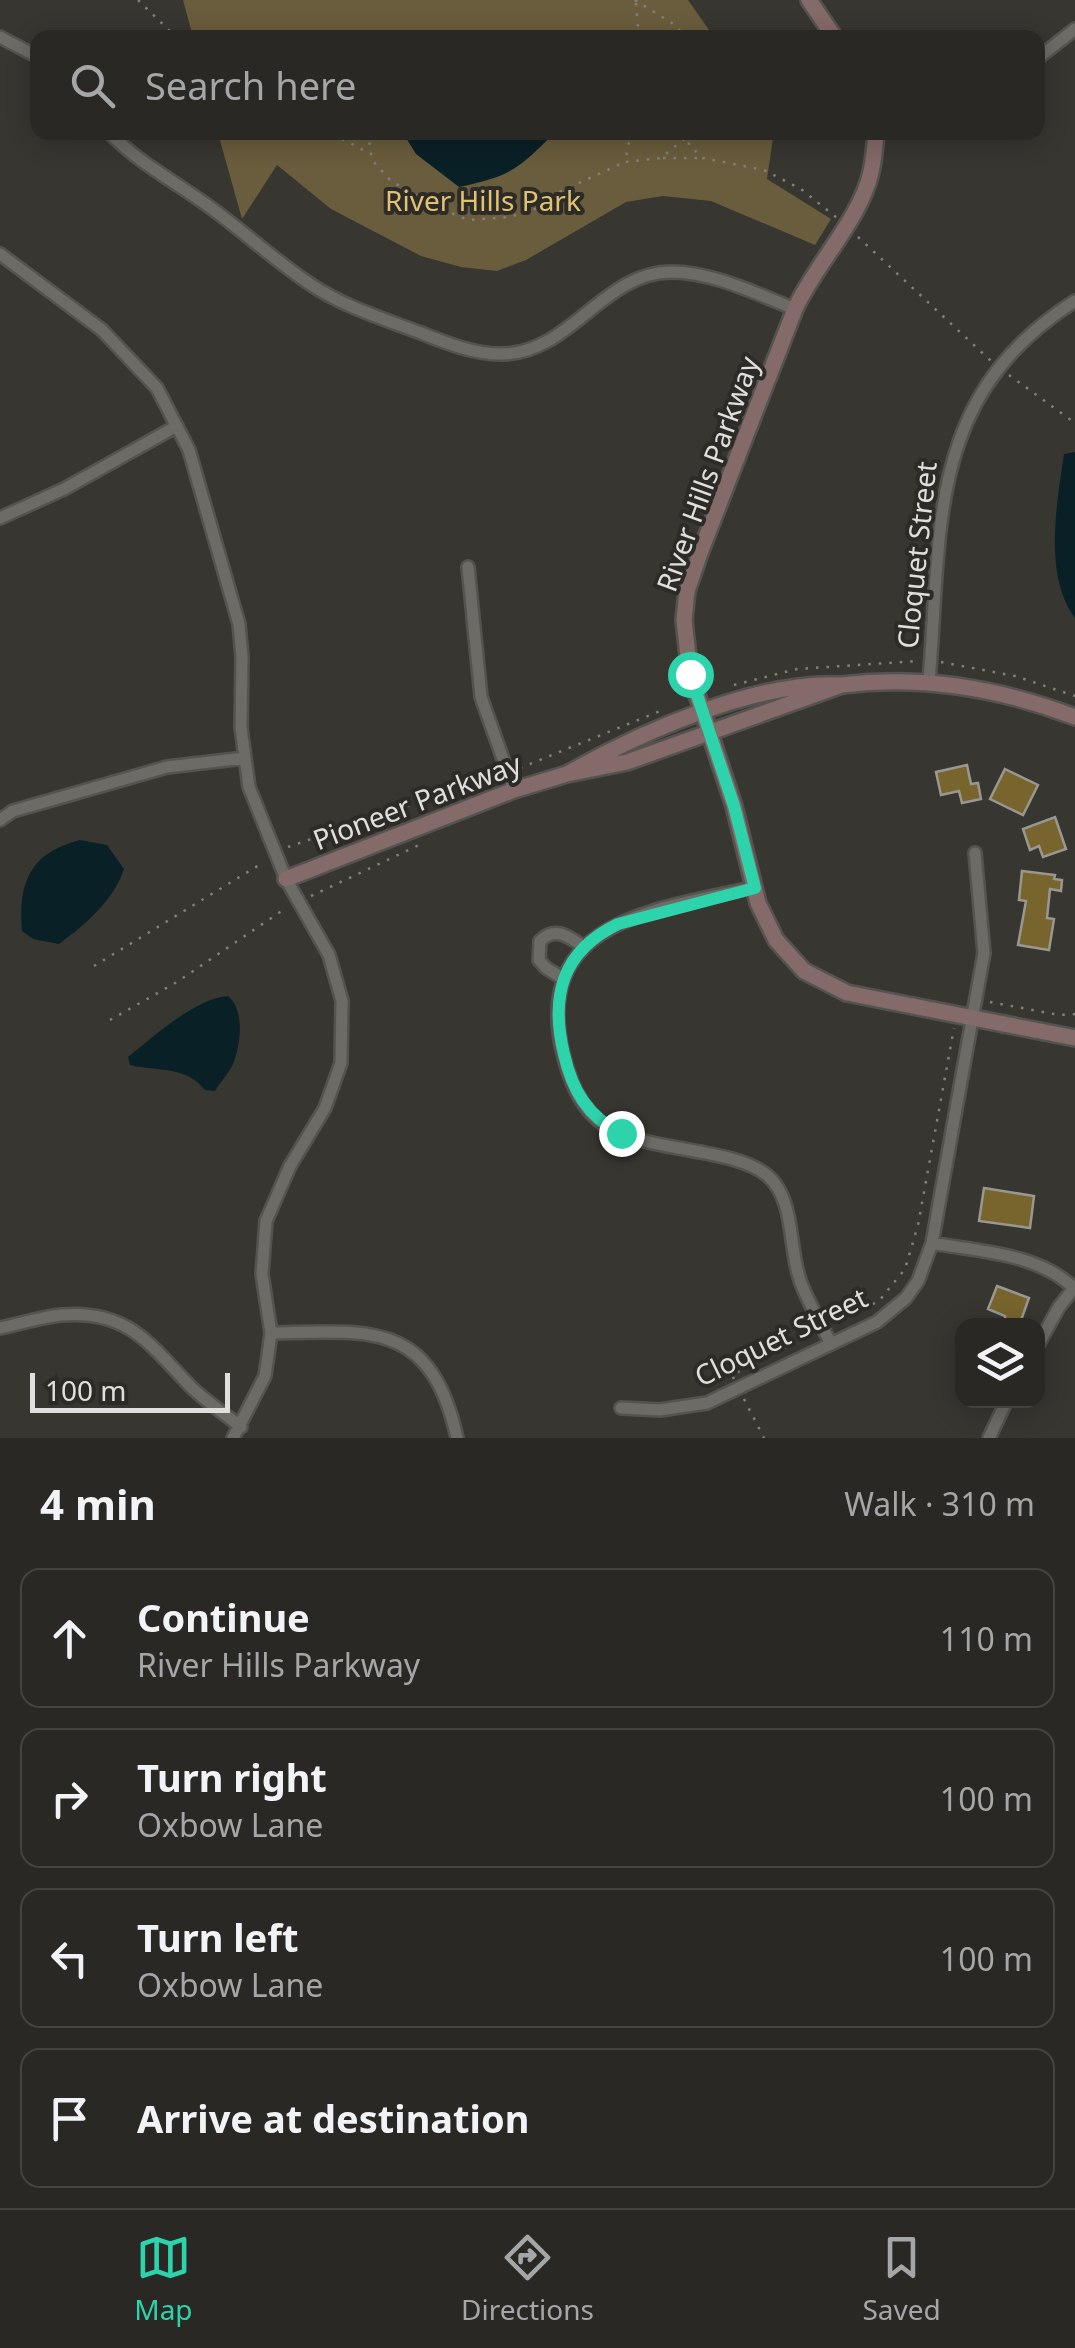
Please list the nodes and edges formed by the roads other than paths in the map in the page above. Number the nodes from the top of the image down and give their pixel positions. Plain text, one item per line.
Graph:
1 (809, 0) edge
2 (1075, 29) edge
3 (830, 30) edge
4 (0, 37) edge
5 (30, 53) edge
6 (1045, 53) edge
7 (116, 140) edge
8 (875, 140) edge
9 (0, 254) edge
10 (1075, 301) edge
11 (795, 310) junction
12 (177, 426) junction
13 (0, 518) edge
14 (468, 568) dead end
15 (928, 682) junction
16 (842, 685) junction
17 (704, 713) junction
18 (1075, 716) edge
19 (711, 734) junction
20 (244, 758) junction
21 (567, 774) junction
22 (514, 790) junction
23 (0, 820) edge
24 (975, 853) dead end
25 (286, 879) junction
26 (755, 888) junction
27 (584, 946) junction
28 (564, 979) junction
29 (972, 1017) junction
30 (1075, 1038) edge
31 (932, 1243) junction
32 (1075, 1289) edge
33 (0, 1328) edge
34 (1045, 1332) edge
35 (271, 1333) junction
36 (831, 1344) junction
37 (621, 1408) dead end
38 (1003, 1408) edge
39 (242, 1427) junction
40 (233, 1438) edge
41 (458, 1438) edge
42 (989, 1438) edge

1 - 3 street
2 - 6 street
4 - 5 street
7 - 11 street
8 - 11 street, River Hills Parkway
9 - 12 street
10 - 15 street, Cloquet Street
11 - 17 street, River Hills Parkway
12 - 13 street
12 - 20 street
14 - 22 street
15 - 16 street, Pioneer Parkway
15 - 18 street, Pioneer Parkway
16 - 17 street, Pioneer Parkway
16 - 19 street, Pioneer Parkway
17 - 19 street, River Hills Parkway
17 - 21 street, Pioneer Parkway
19 - 21 street, Pioneer Parkway
19 - 26 street, River Hills Parkway
20 - 23 street
20 - 25 street
21 - 22 street, Pioneer Parkway
22 - 25 street, Pioneer Parkway
24 - 29 street, Cloquet Street
25 - 35 street
26 - 27 street
26 - 29 street, River Hills Parkway
27 - 28 street
27 - 28 street
28 - 36 street
29 - 30 street, River Hills Parkway
29 - 31 street, Cloquet Street
31 - 32 street
31 - 36 street, Cloquet Street
32 - 34 street
33 - 39 street
35 - 39 street
35 - 41 street
36 - 37 street, Cloquet Street
38 - 42 street
39 - 40 street

